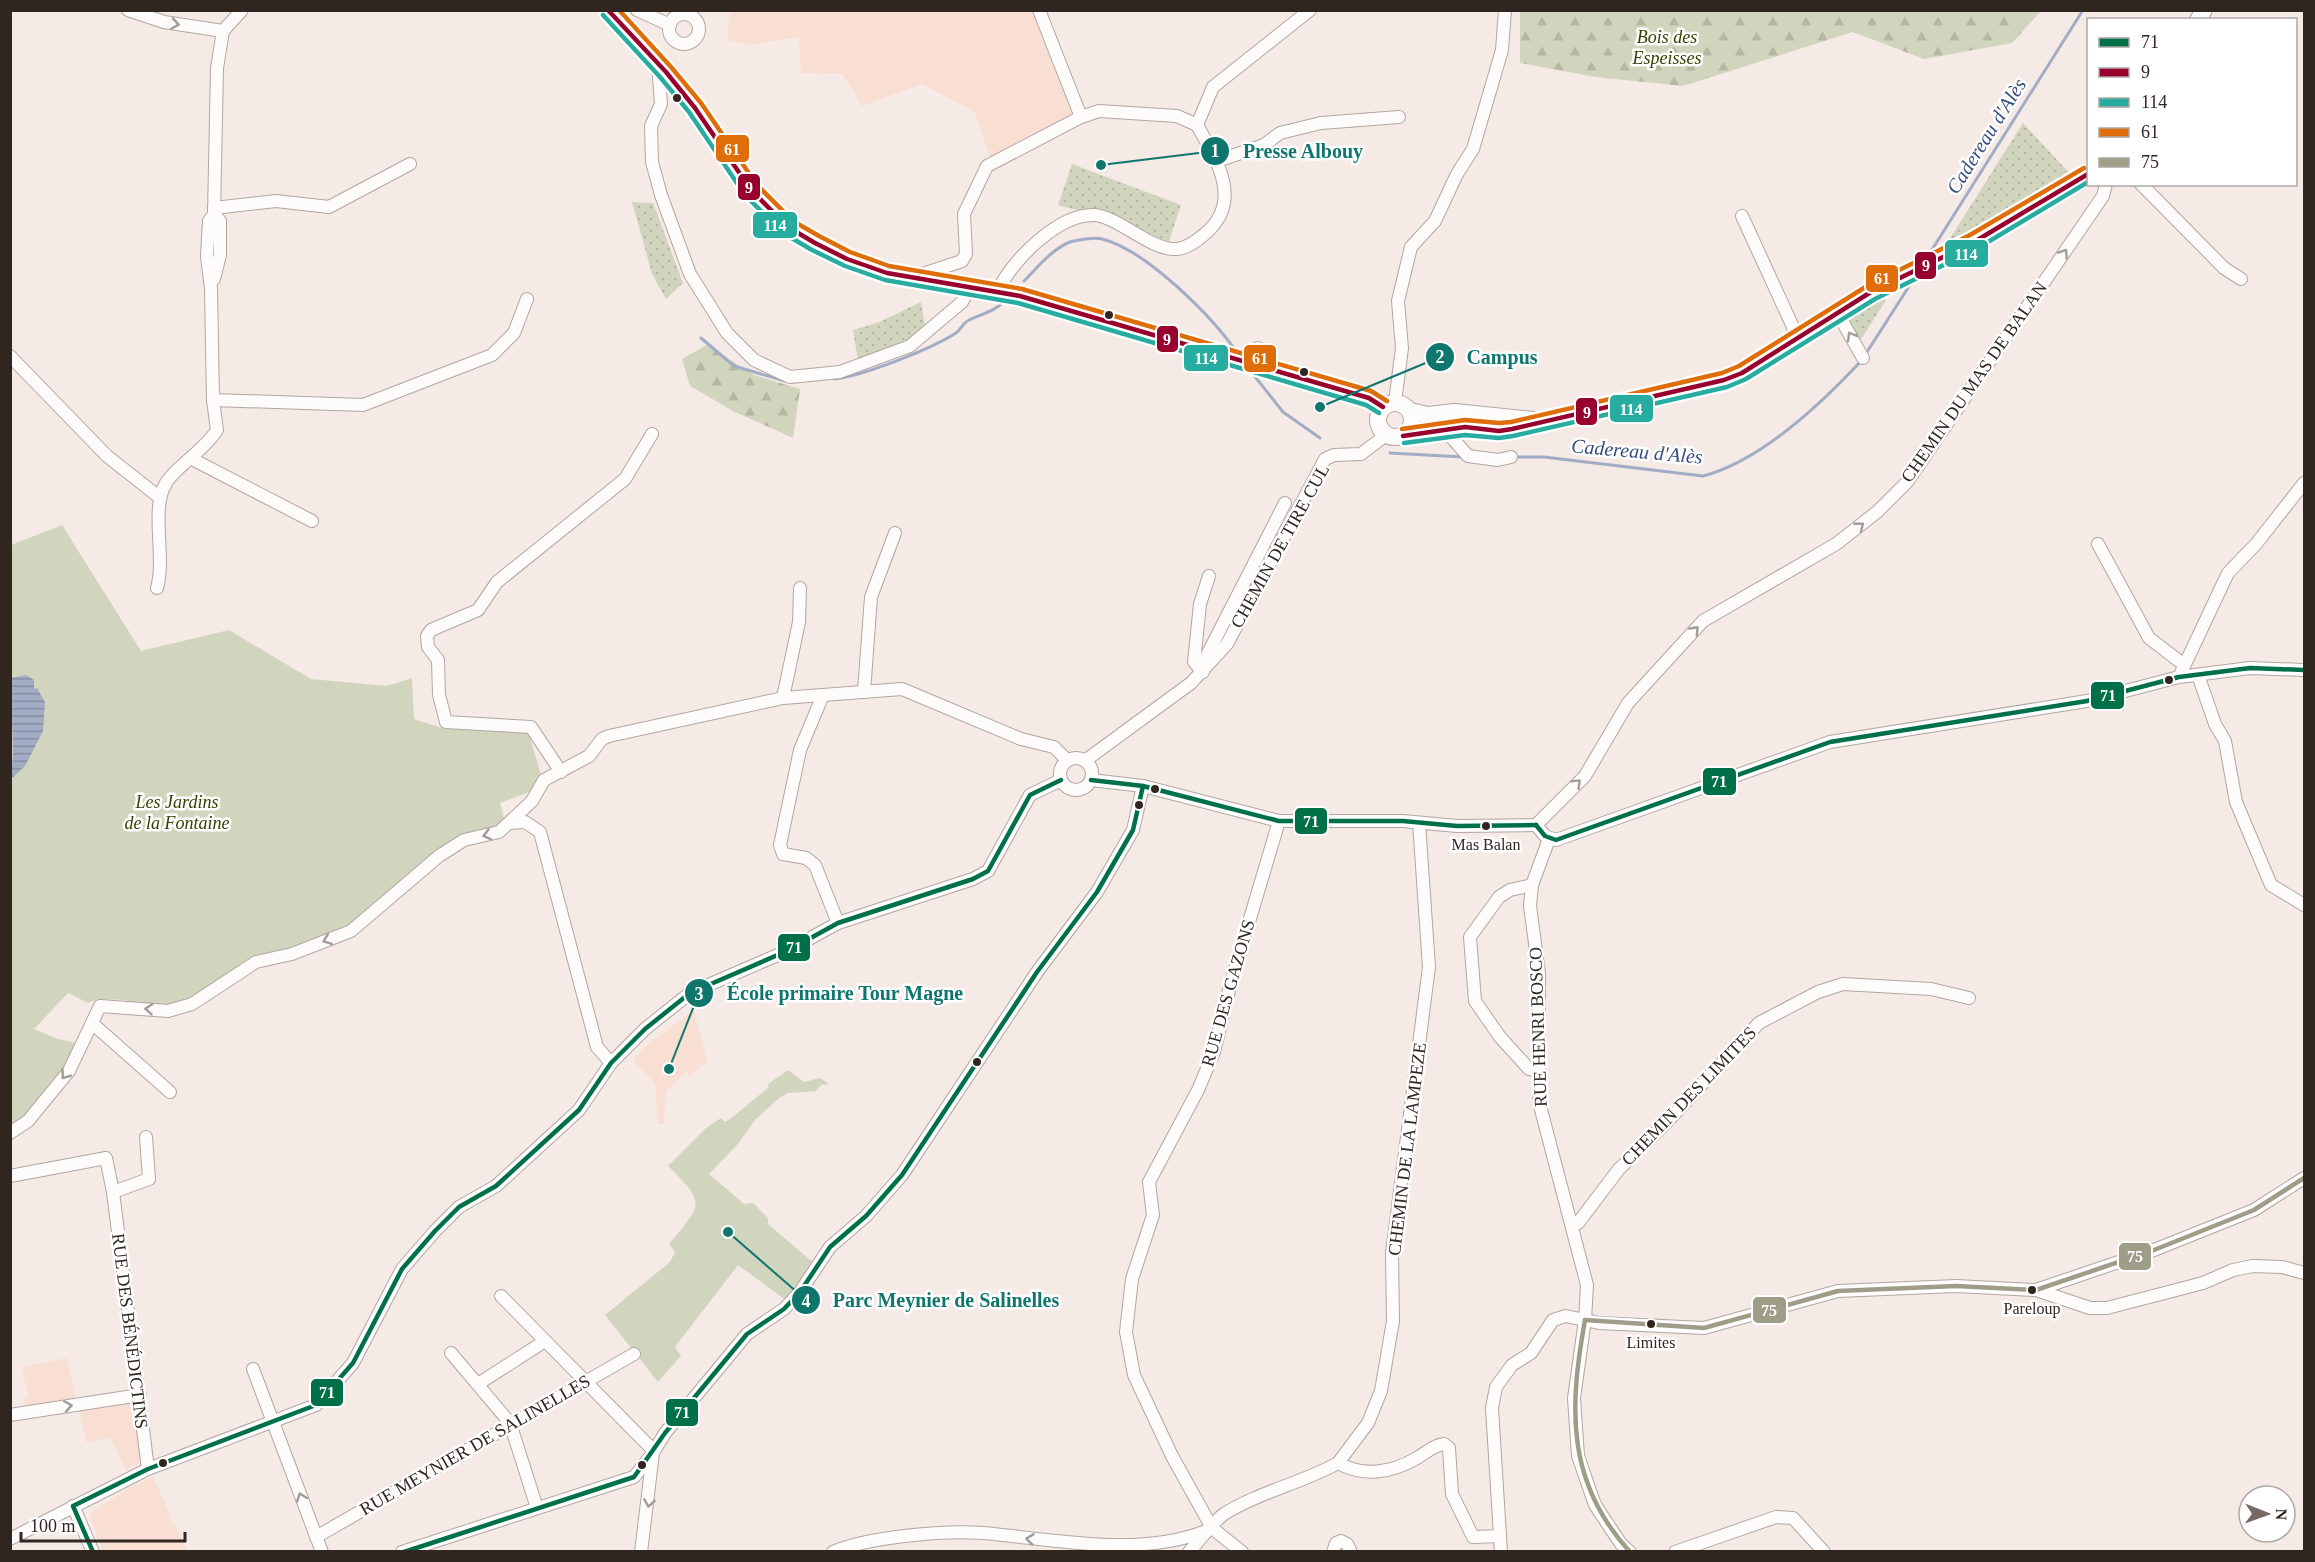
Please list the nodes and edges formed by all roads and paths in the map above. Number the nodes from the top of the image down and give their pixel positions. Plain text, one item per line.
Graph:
1 (128, 10) edge
2 (242, 10) edge
3 (608, 10) edge
4 (637, 10) edge
5 (1039, 10) edge
6 (1310, 10) edge
7 (1505, 10) edge
8 (674, 17) edge
9 (223, 31) junction
10 (658, 63) junction
11 (1081, 117) junction
12 (1399, 117) dead end
13 (1197, 125) junction
14 (1217, 161) junction
15 (410, 164) dead end
16 (2087, 175) edge
17 (2106, 186) edge
18 (2143, 186) edge
19 (214, 211) junction
20 (1742, 216) dead end
21 (913, 278) junction
22 (2241, 279) dead end
23 (970, 287) junction
24 (998, 291) junction
25 (527, 299) dead end
26 (1838, 314) junction
27 (1798, 338) junction
28 (1258, 348) dead end
29 (10, 356) edge
30 (1863, 358) dead end
31 (1275, 371) junction
32 (213, 400) junction
33 (1389, 405) junction
34 (1410, 411) junction
35 (1548, 421) junction
36 (1445, 430) junction
37 (652, 434) dead end
38 (1394, 435) junction
39 (1511, 457) dead end
40 (192, 459) junction
41 (2304, 483) edge
42 (159, 497) junction
43 (1285, 503) dead end
44 (312, 521) dead end
45 (895, 533) dead end
46 (2098, 544) dead end
47 (1209, 576) dead end
48 (157, 588) dead end
49 (800, 588) dead end
50 (2183, 664) junction
51 (2304, 670) edge
52 (1203, 672) junction
53 (2198, 675) junction
54 (2179, 677) junction
55 (864, 692) junction
56 (823, 695) junction
57 (783, 698) junction
58 (1067, 760) junction
59 (1086, 760) junction
60 (561, 772) junction
61 (1061, 780) junction
62 (1091, 780) junction
63 (1143, 786) junction
64 (1279, 821) junction
65 (1419, 822) junction
66 (510, 823) junction
67 (1536, 825) junction
68 (1549, 839) junction
69 (1532, 885) junction
70 (2304, 905) edge
71 (838, 923) junction
72 (1969, 998) dead end
73 (93, 1024) junction
74 (611, 1063) junction
75 (1538, 1071) junction
76 (170, 1092) dead end
77 (10, 1133) edge
78 (146, 1137) dead end
79 (10, 1176) edge
80 (2304, 1178) edge
81 (113, 1192) junction
82 (1572, 1226) junction
83 (2304, 1273) edge
84 (2036, 1290) junction
85 (501, 1296) dead end
86 (1585, 1320) junction
87 (545, 1341) junction
88 (452, 1353) dead end
89 (634, 1354) dead end
90 (253, 1369) dead end
91 (585, 1381) junction
92 (478, 1384) junction
93 (140, 1395) junction
94 (10, 1415) edge
95 (274, 1420) junction
96 (510, 1423) junction
97 (654, 1452) junction
98 (1338, 1463) junction
99 (148, 1469) junction
100 (634, 1477) junction
101 (651, 1479) junction
102 (74, 1506) junction
103 (537, 1508) junction
104 (1212, 1528) junction
105 (316, 1536) junction
106 (1498, 1536) junction
107 (10, 1539) edge
108 (10, 1545) edge
109 (12, 1551) edge
110 (93, 1551) edge
111 (322, 1551) edge
112 (402, 1551) edge
113 (641, 1551) edge
114 (833, 1551) edge
115 (1189, 1551) edge
116 (1242, 1551) edge
117 (1333, 1551) edge
118 (1351, 1551) edge
119 (1501, 1551) edge
120 (1630, 1551) edge
121 (1675, 1551) edge
122 (1824, 1551) edge

1 -> 9 street
2 - 9 street
3 - 10 main road
4 - 8 street
5 - 11 street
6 - 13 street
7 - 33 street
9 - 19 street
10 - 21 main road
10 - 23 street
11 - 13 street
11 - 21 street
12 - 14 street
13 - 14 street
14 - 24 street
15 - 19 street
16 - 26 main road
67 -> 17 street, CHEMIN DU MAS DE BALAN
18 - 22 street
19 - 32 street
20 - 27 street
21 - 23 main road
23 - 24 main road
24 - 31 main road
25 - 32 street
26 - 27 main road
30 -> 26 street
27 - 35 main road
28 - 31 street
29 - 42 street
31 - 33 main road
32 - 40 street
33 - 34 main road
33 - 38 main road
34 - 35 main road
34 - 38 main road
35 - 36 main road
36 - 38 main road
36 - 39 street
37 - 60 street
38 - 52 street, CHEMIN DE TIRE CUL
40 - 42 street
40 - 44 street
41 - 50 street
42 - 48 street
43 - 52 street
45 - 55 street
46 - 50 street
47 - 52 street
49 - 57 street
50 - 54 street
51 - 53 street
52 - 59 street, CHEMIN DE TIRE CUL
53 - 54 street
53 - 70 street
54 - 68 street
55 - 56 street
55 - 58 street
56 - 57 street
56 - 71 street
57 - 60 street
58 - 59 street
58 - 61 street
59 - 62 street
60 - 66 street
61 - 62 street
61 - 71 street
62 - 63 street
63 - 64 street
63 - 97 street
64 - 65 street
64 - 104 street, RUE DES GAZONS
65 - 67 street
65 - 98 street, CHEMIN DE LA LAMPEZE
66 -> 73 street
66 - 74 street
67 - 68 street
68 - 69 street, RUE HENRI BOSCO
69 - 75 street, RUE HENRI BOSCO
69 - 75 street
71 - 74 street
72 - 82 street, CHEMIN DES LIMITES
73 - 76 street
73 -> 77 street
74 - 95 street
75 - 82 street, RUE HENRI BOSCO
78 - 81 street
79 - 81 street, RUE DES BÉNÉDICTINS
80 - 84 street
81 - 93 street, RUE DES BÉNÉDICTINS
82 - 86 street, RUE HENRI BOSCO
83 - 84 street
84 - 86 street
85 - 87 street
86 - 106 street
86 - 120 street
87 - 91 street
87 - 92 street
88 - 92 street
89 - 91 street, RUE MEYNIER DE SALINELLES
90 - 95 street
91 - 96 street, RUE MEYNIER DE SALINELLES
91 - 97 street
92 - 96 street
94 -> 93 street
93 - 99 street, RUE DES BÉNÉDICTINS
95 - 99 street
105 -> 95 street
96 - 103 street
96 - 105 street, RUE MEYNIER DE SALINELLES
97 - 100 street
97 - 101 street
98 - 104 street
98 - 106 street
99 - 102 street
100 - 101 street
100 - 103 street
101 -> 113 street
102 - 107 street
102 - 110 street
103 - 112 street
104 -> 114 street
104 - 115 street
104 - 116 street
105 - 111 street
106 - 119 street
108 - 109 street
117 - 118 street
121 - 122 street

